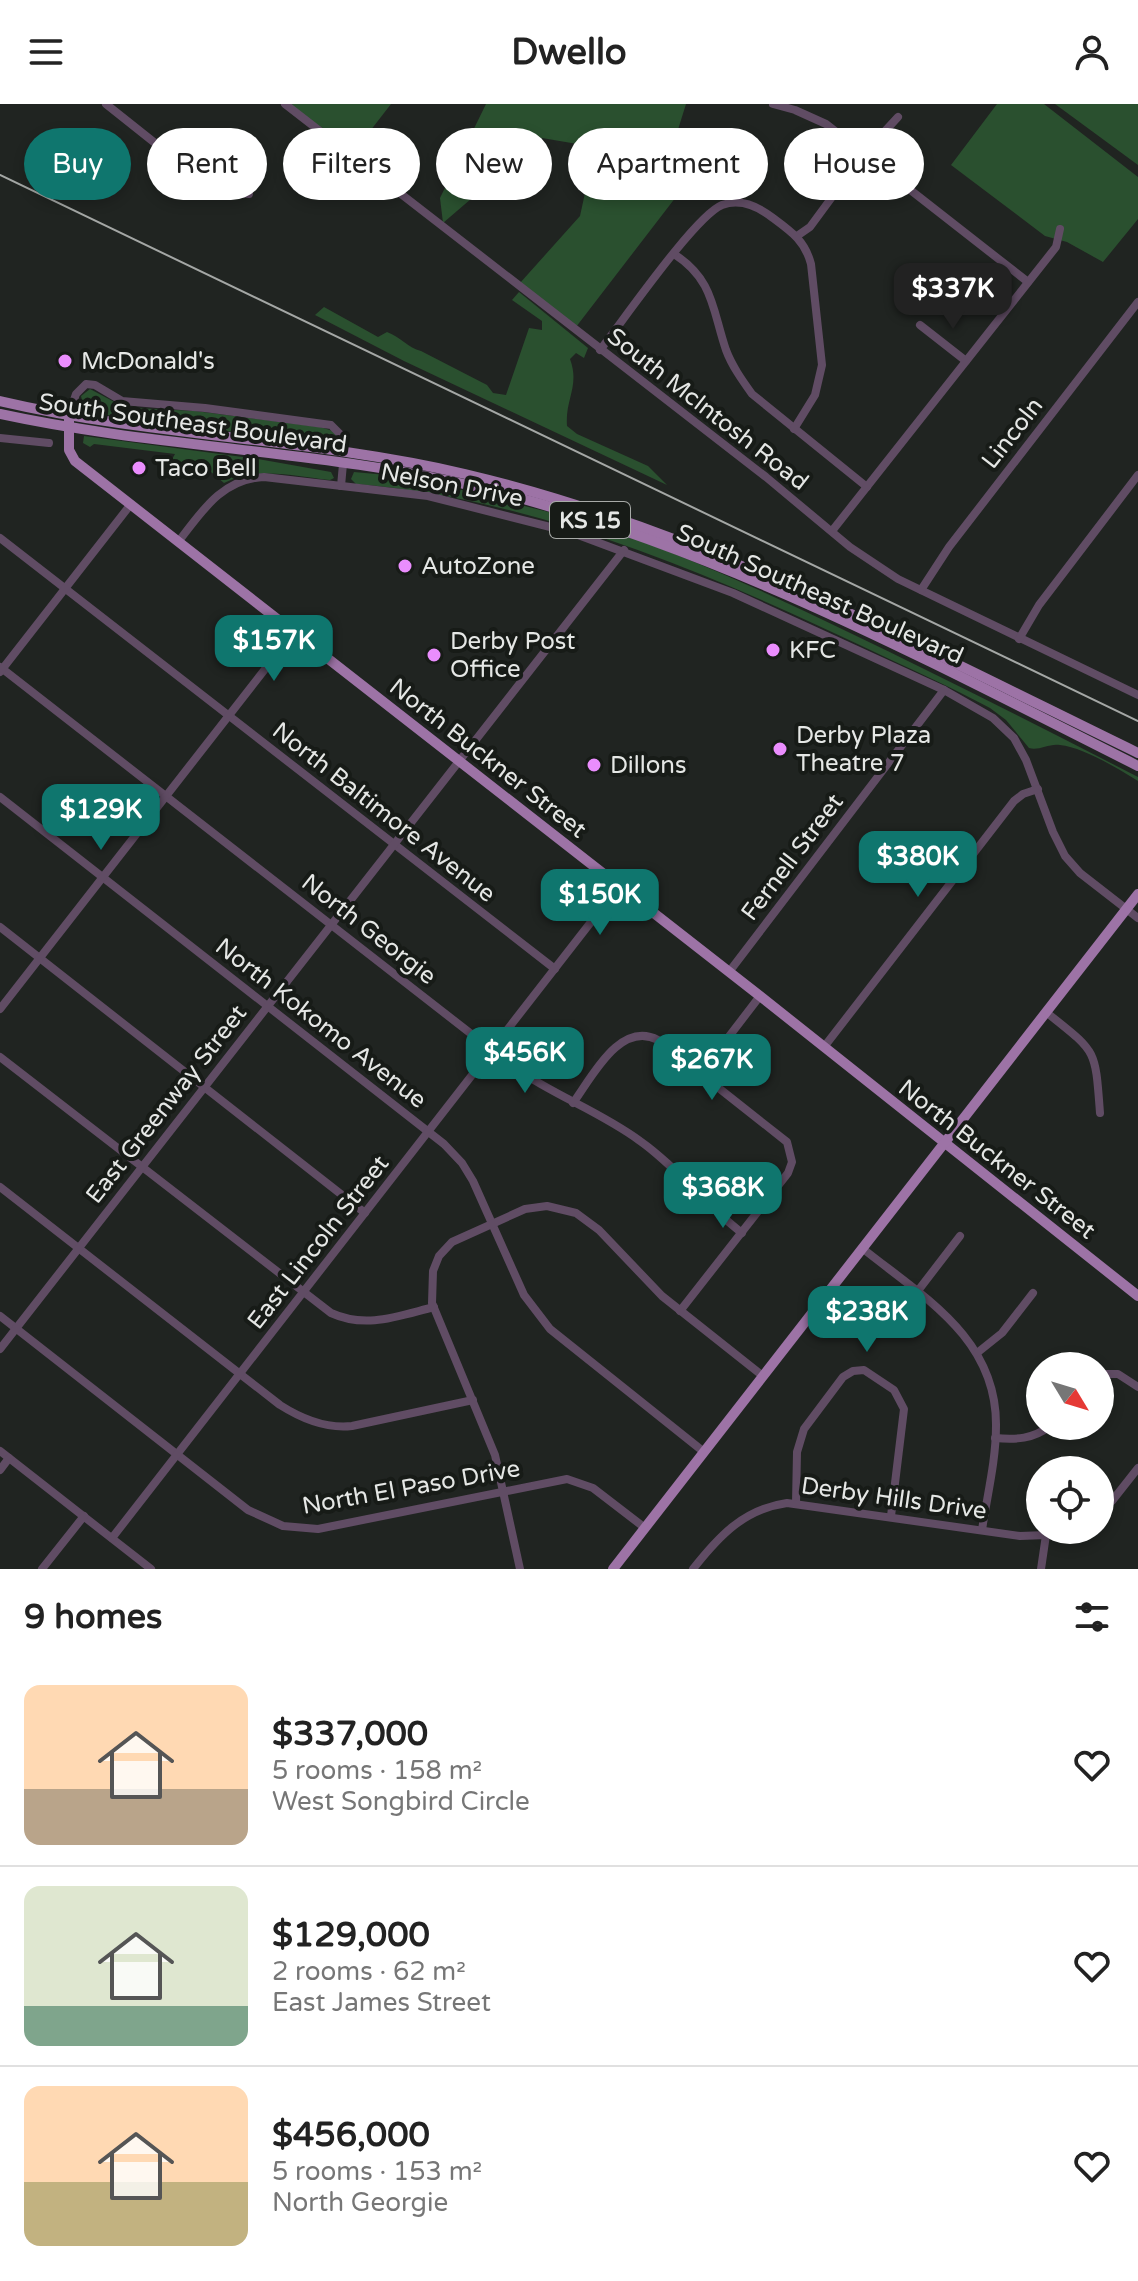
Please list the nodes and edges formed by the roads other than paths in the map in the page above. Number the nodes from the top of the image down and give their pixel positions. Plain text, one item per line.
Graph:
1 (106, 104) edge
2 (285, 104) edge
3 (773, 104) edge
4 (898, 117) dead end
5 (831, 128) edge
6 (888, 128) edge
7 (147, 137) edge
8 (830, 200) edge
9 (921, 200) edge
10 (1060, 229) dead end
11 (797, 236) junction
12 (674, 254) junction
13 (1028, 282) junction
14 (1136, 309) edge
15 (920, 325) dead end
16 (600, 350) junction
17 (966, 361) junction
18 (0, 401) edge
19 (0, 414) edge
20 (69, 415) junction
21 (68, 427) junction
22 (794, 429) junction
23 (0, 438) edge
24 (49, 443) dead end
25 (343, 452) junction
26 (295, 458) junction
27 (388, 459) junction
28 (343, 464) junction
29 (1138, 475) edge
30 (341, 486) junction
31 (867, 487) junction
32 (131, 504) junction
33 (832, 531) junction
34 (0, 538) edge
35 (179, 541) junction
36 (624, 550) junction
37 (65, 589) junction
38 (921, 590) junction
39 (294, 632) junction
40 (1019, 639) junction
41 (1, 670) edge
42 (1138, 683) edge
43 (944, 690) junction
44 (1136, 694) edge
45 (228, 716) junction
46 (1138, 753) edge
47 (459, 761) junction
48 (1138, 766) edge
49 (1038, 789) junction
50 (165, 796) junction
51 (0, 797) edge
52 (394, 845) junction
53 (102, 877) junction
54 (619, 886) junction
55 (1138, 894) edge
56 (1126, 909) junction
57 (1138, 918) edge
58 (331, 925) junction
59 (0, 927) edge
60 (40, 958) junction
61 (555, 969) junction
62 (729, 972) junction
63 (760, 996) junction
64 (268, 1006) junction
65 (0, 1009) edge
66 (1046, 1012) junction
67 (824, 1047) junction
68 (492, 1050) junction
69 (0, 1057) edge
70 (701, 1073) junction
71 (205, 1086) junction
72 (573, 1103) junction
73 (1100, 1113) dead end
74 (428, 1131) junction
75 (944, 1141) junction
76 (142, 1167) junction
77 (0, 1187) edge
78 (365, 1213) junction
79 (492, 1223) junction
80 (742, 1233) junction
81 (960, 1236) dead end
82 (79, 1248) junction
83 (862, 1248) junction
84 (917, 1292) junction
85 (303, 1293) junction
86 (1033, 1293) dead end
87 (1138, 1296) edge
88 (434, 1307) junction
89 (680, 1311) junction
90 (0, 1316) edge
91 (16, 1329) junction
92 (0, 1349) edge
93 (977, 1353) junction
94 (240, 1374) junction
95 (1114, 1375) edge
96 (763, 1376) junction
97 (1138, 1387) edge
98 (473, 1400) junction
99 (995, 1438) junction
100 (1026, 1438) edge
101 (0, 1451) edge
102 (704, 1452) junction
103 (177, 1455) junction
104 (9, 1458) junction
105 (1138, 1468) edge
106 (0, 1470) edge
107 (503, 1491) junction
108 (1114, 1498) edge
109 (796, 1503) junction
110 (84, 1516) junction
111 (891, 1516) junction
112 (645, 1528) junction
113 (982, 1530) junction
114 (1026, 1536) edge
115 (112, 1538) junction
116 (1045, 1544) edge
117 (42, 1569) edge
118 (151, 1569) edge
119 (520, 1569) edge
120 (613, 1569) edge
121 (693, 1569) edge
122 (1041, 1569) edge

1 - 7 street
2 - 16 street, South McIntosh Road
3 - 5 street
4 - 6 street
8 - 11 street
9 - 13 street
10 - 13 street
11 - 12 street
11 - 22 street
12 - 16 street
12 - 22 street
13 - 17 street
14 - 38 street, Lincoln
15 - 17 street
16 - 33 street, South McIntosh Road
17 - 31 street
18 - 20 main road, South Southeast Boulevard / KS 15
19 - 21 main road, South Southeast Boulevard / KS 15
20 - 21 main road, North Buckner Street
20 - 25 main road, South Southeast Boulevard / KS 15
20 - 25 street
21 - 26 main road, South Southeast Boulevard / KS 15
21 - 32 main road, North Buckner Street
22 - 31 street
23 - 24 street
25 - 26 main road
25 - 27 main road, South Southeast Boulevard / KS 15
26 - 28 main road, South Southeast Boulevard / KS 15
27 - 28 main road
27 - 46 main road, South Southeast Boulevard / KS 15
28 - 30 street
28 - 48 main road, South Southeast Boulevard / KS 15
29 - 40 street
30 - 35 street, Nelson Drive
30 - 36 street, Nelson Drive
31 - 33 street
32 - 35 main road, North Buckner Street
32 - 37 street
33 - 38 street, South McIntosh Road
34 - 37 street, North Baltimore Avenue
35 - 39 main road, North Buckner Street
36 - 43 street, Nelson Drive
36 - 47 street, East Greenway Street
37 - 41 street
37 - 45 street, North Baltimore Avenue
38 - 40 street, South McIntosh Road
39 - 45 street
39 - 47 main road, North Buckner Street
40 - 44 street, South McIntosh Road
41 - 50 street, North Georgie
42 - 44 street
43 - 49 street, Nelson Drive
43 - 62 street, Fernell Street
45 - 50 street
45 - 52 street, North Baltimore Avenue
47 - 52 street, East Greenway Street
47 - 54 main road, North Buckner Street
49 - 56 street, Nelson Drive
49 - 67 street
50 - 53 street
50 - 58 street, North Georgie
51 - 53 street, North Kokomo Avenue
52 - 58 street, East Greenway Street
52 - 61 street, North Baltimore Avenue
53 - 60 street
53 - 64 street, North Kokomo Avenue
54 - 61 street, East Lincoln Street
54 - 62 main road, North Buckner Street
55 - 56 main road
56 - 57 street, Nelson Drive
56 - 66 main road
58 - 64 street, East Greenway Street
58 - 68 street, North Georgie
59 - 60 street
60 - 65 street
60 - 71 street
61 - 68 street, East Lincoln Street
62 - 63 main road, North Buckner Street
63 - 67 main road, North Buckner Street
63 - 70 street
64 - 71 street, East Greenway Street
64 - 74 street, North Kokomo Avenue
66 - 73 street
66 - 75 main road
67 - 75 main road, North Buckner Street
68 - 72 street, North Georgie
68 - 74 street, East Lincoln Street
69 - 76 street
70 - 72 street
70 - 80 street
71 - 76 street, East Greenway Street
71 - 78 street
72 - 80 street, North Georgie
74 - 78 street, East Lincoln Street
74 - 79 street, North Kokomo Avenue
75 - 83 main road
75 - 87 main road, North Buckner Street
76 - 82 street, East Greenway Street
76 - 85 street
77 - 82 street
78 - 85 street, East Lincoln Street
79 - 88 street
79 - 89 street
79 - 102 street, North Kokomo Avenue
80 - 89 street
81 - 84 street
82 - 91 street, East Greenway Street
82 - 94 street
83 - 84 street
83 - 96 main road
84 - 93 street
85 - 88 street
85 - 94 street, East Lincoln Street
86 - 93 street
88 - 98 street
89 - 96 street
90 - 91 street, North El Paso Drive
91 - 92 street, East Greenway Street
91 - 103 street, North El Paso Drive
93 - 99 street
94 - 98 street
94 - 103 street, East Lincoln Street
95 - 97 street
96 - 102 main road
98 - 107 street
99 - 100 street
99 - 113 street
101 - 104 street
102 - 112 main road
103 - 107 street, North El Paso Drive
103 - 115 street, East Lincoln Street
104 - 106 street
104 - 110 street
105 - 108 street
107 - 112 street, North El Paso Drive
107 - 119 street
109 - 111 street, Derby Hills Drive
109 - 111 street
109 - 121 street, Derby Hills Drive
110 - 115 street
110 - 117 street
111 - 113 street, Derby Hills Drive
112 - 120 main road
113 - 114 street, Derby Hills Drive
115 - 118 street
116 - 122 street

